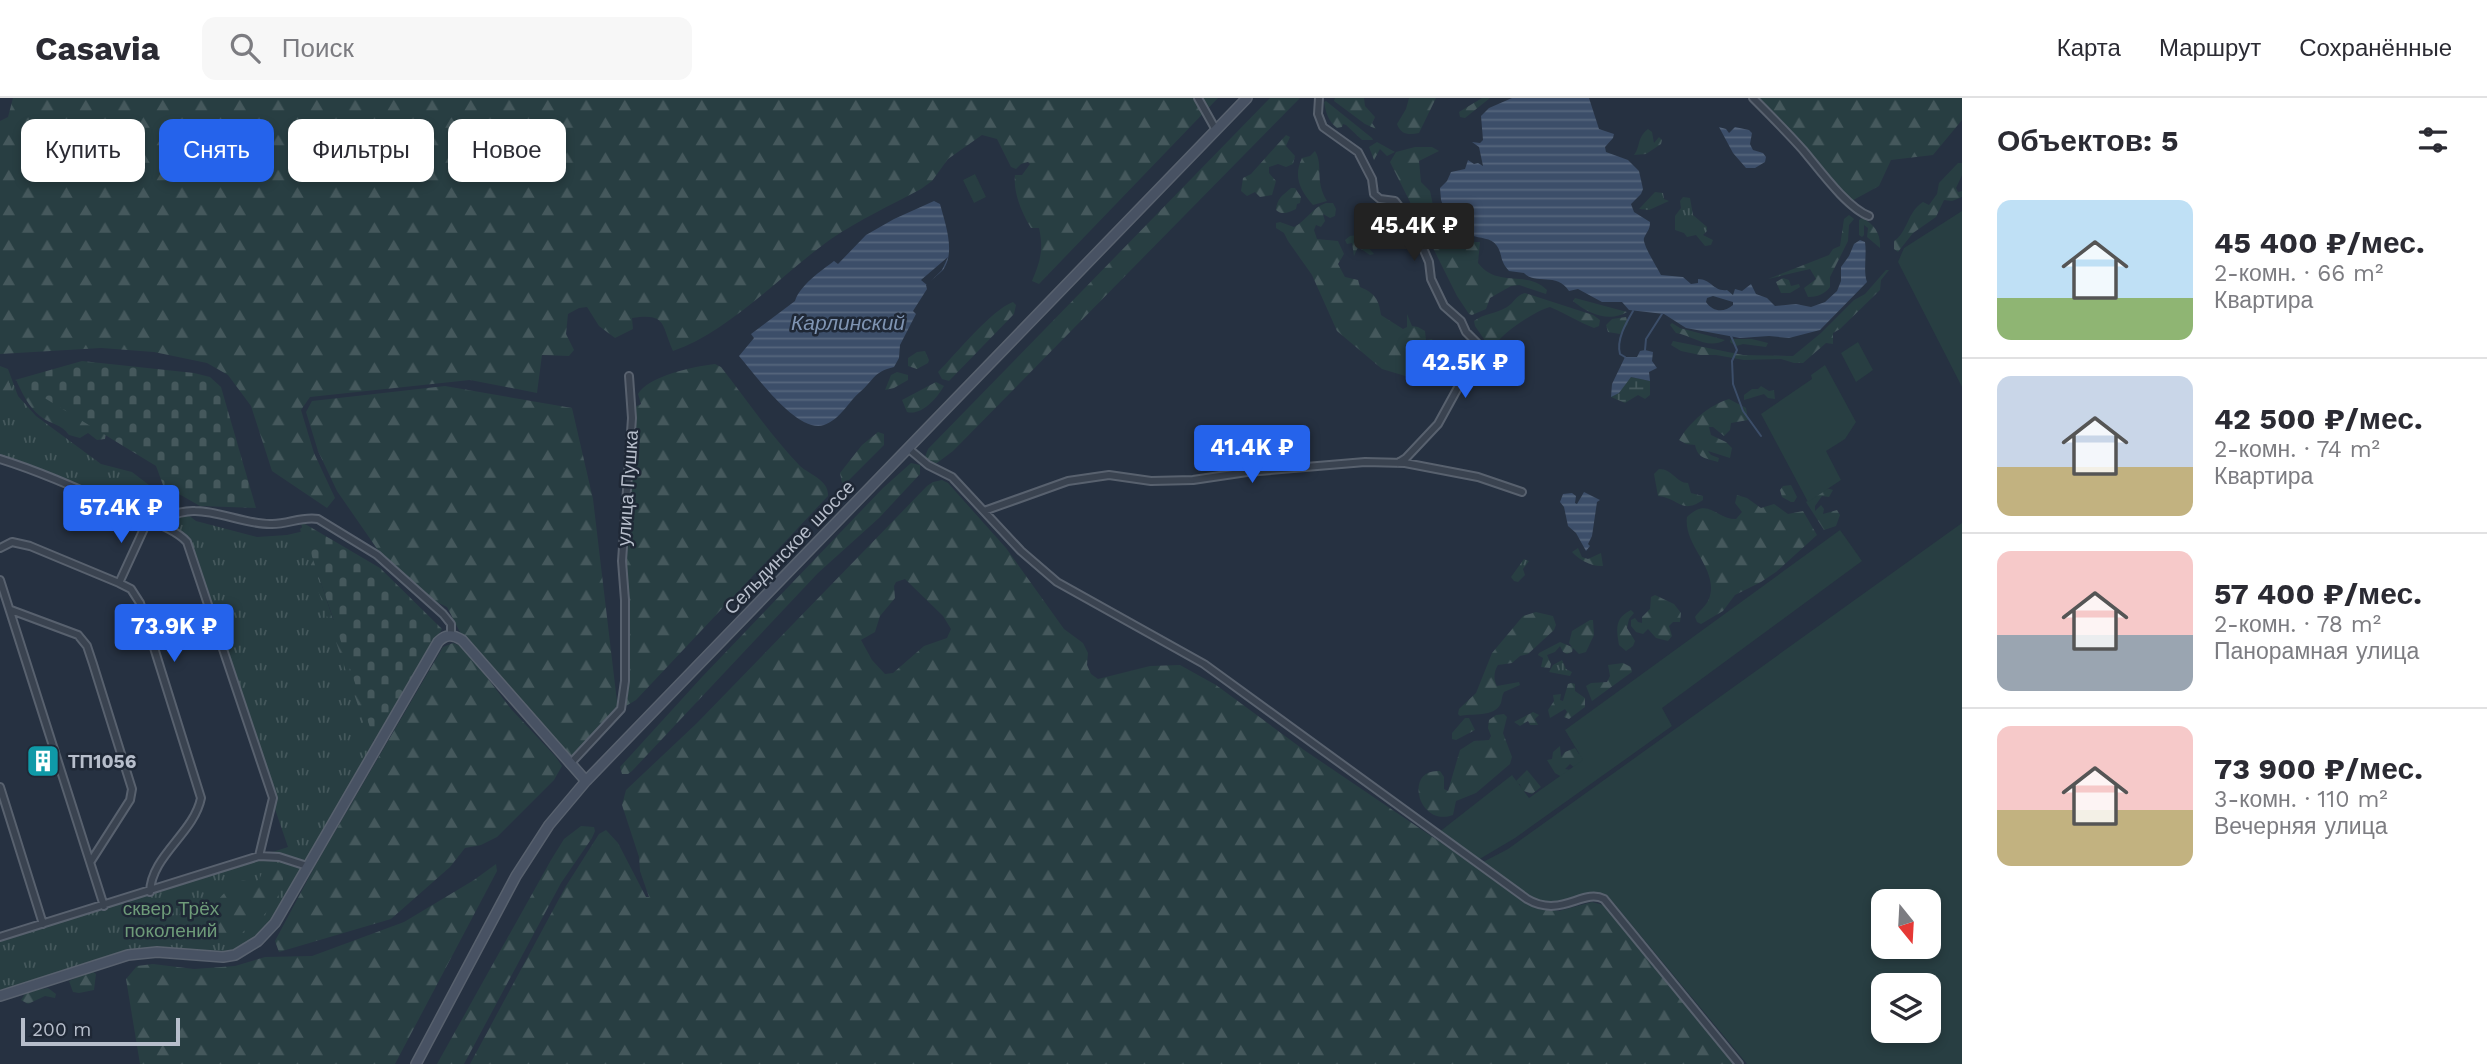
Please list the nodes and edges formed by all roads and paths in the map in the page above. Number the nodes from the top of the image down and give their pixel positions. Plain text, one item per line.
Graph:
1 (1198, 98) edge
2 (1247, 98) edge
3 (1318, 98) edge
4 (1753, 98) edge
5 (1216, 130) junction
6 (1869, 216) dead end
7 (629, 376) dead end
8 (909, 449) junction
9 (0, 459) edge
10 (1397, 463) junction
11 (1522, 492) dead end
12 (984, 511) junction
13 (150, 521) junction
14 (0, 548) edge
15 (0, 580) edge
16 (119, 583) junction
17 (11, 610) junction
18 (451, 635) junction
19 (570, 764) junction
20 (586, 781) junction
21 (0, 787) edge
22 (259, 856) junction
23 (91, 862) junction
24 (307, 866) junction
25 (150, 892) junction
26 (104, 906) junction
27 (43, 924) junction
28 (0, 937) edge
29 (0, 996) edge
30 (416, 1064) edge
31 (1739, 1064) edge

1 - 5 street
2 - 5 main road, Сельдинское шоссе
3 - 10 street
4 - 6 street
5 - 8 main road, Сельдинское шоссе
7 - 19 street, улица Пушка
8 - 12 street
8 - 20 main road, Сельдинское шоссе
9 - 13 street
10 - 11 street
10 - 12 street
12 - 31 street
13 - 16 street
13 - 18 street
13 - 22 street
14 - 16 street
15 - 17 street
16 - 25 street
17 - 23 street
17 - 23 street
18 - 19 main road
18 - 24 main road
19 - 20 main road
20 - 30 main road, Сельдинское шоссе
21 - 27 street
22 - 24 street
22 - 25 street
23 - 26 street
24 - 29 main road
25 - 26 street
26 - 27 street
27 - 28 street

